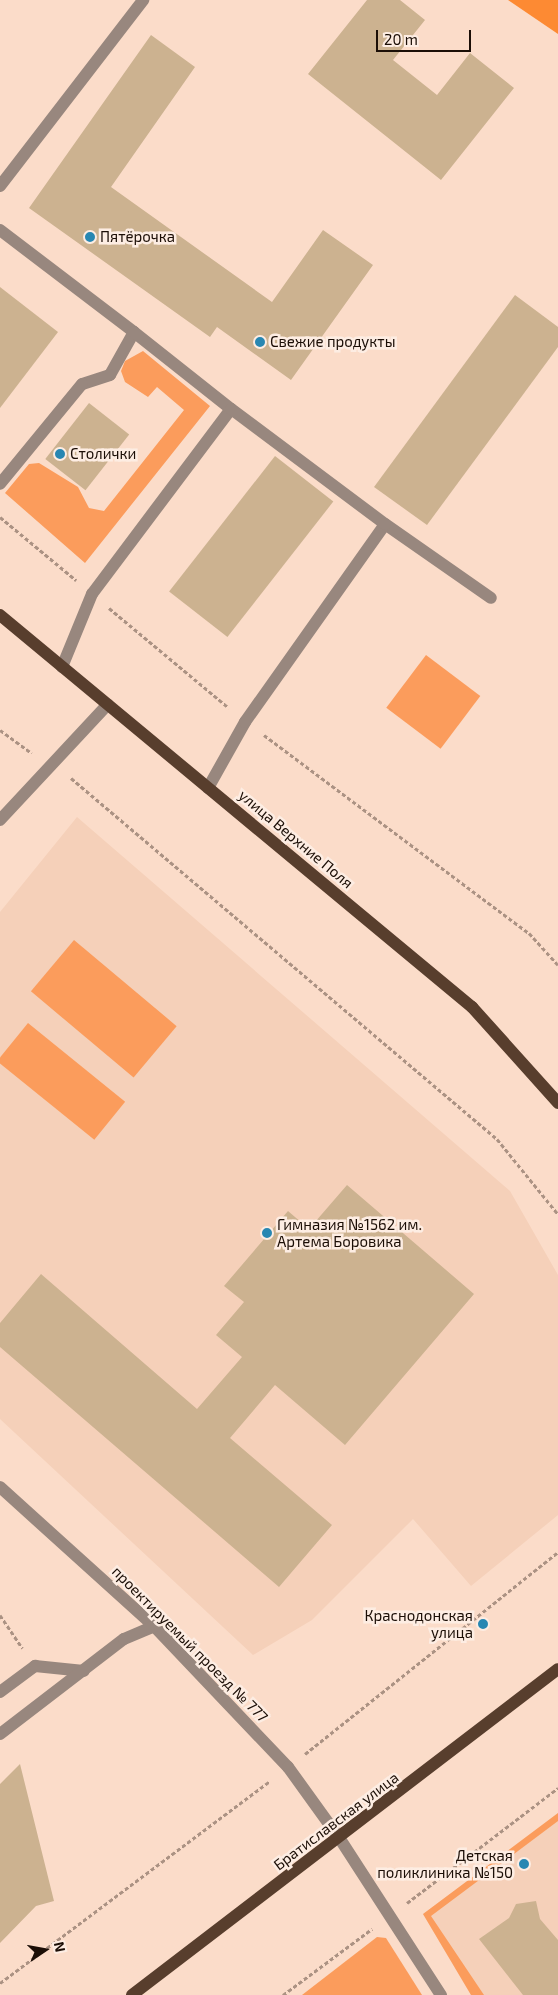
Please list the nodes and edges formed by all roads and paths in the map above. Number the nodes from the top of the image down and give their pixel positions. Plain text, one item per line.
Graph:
1 (143, 0) edge
2 (0, 186) edge
3 (0, 230) edge
4 (134, 332) junction
5 (230, 409) junction
6 (0, 484) edge
7 (0, 517) edge
8 (385, 524) junction
9 (92, 594) junction
10 (491, 598) dead end
11 (0, 615) edge
12 (62, 667) junction
13 (108, 704) junction
14 (245, 722) junction
15 (0, 730) edge
16 (50, 765) junction
17 (208, 788) junction
18 (0, 820) edge
19 (558, 965) edge
20 (558, 1102) edge
21 (558, 1214) edge
22 (0, 1487) edge
23 (0, 1615) edge
24 (154, 1626) junction
25 (35, 1666) junction
26 (558, 1669) edge
27 (84, 1671) junction
28 (0, 1692) edge
29 (0, 1734) edge
30 (558, 1788) edge
31 (340, 1839) junction
32 (390, 1916) junction
33 (132, 1995) edge
34 (283, 1995) edge
35 (441, 1995) edge

1 - 2 street
3 - 4 street
4 - 5 street
4 - 6 street
5 - 8 street
5 - 9 street
7 - 9 path
8 - 10 street
8 - 14 street
9 - 12 street
9 - 14 path
11 - 12 main road, улица Верхние Поля
12 - 13 main road, улица Верхние Поля
13 - 16 street
13 - 17 main road, улица Верхние Поля
14 - 17 street
14 - 19 path
15 - 16 path
16 - 18 street
16 - 21 path
17 - 20 main road, улица Верхние Поля
22 - 24 street, проектируемый проезд № 777
23 - 25 path
24 - 27 street
24 - 31 street, проектируемый проезд № 777
25 - 27 street
25 - 28 street
26 - 31 main road, Братиславская улица
27 - 29 street
30 - 32 path
31 - 32 street, проектируемый проезд № 777
31 - 33 main road, Братиславская улица
32 - 34 path
32 - 35 street, проектируемый проезд № 777

